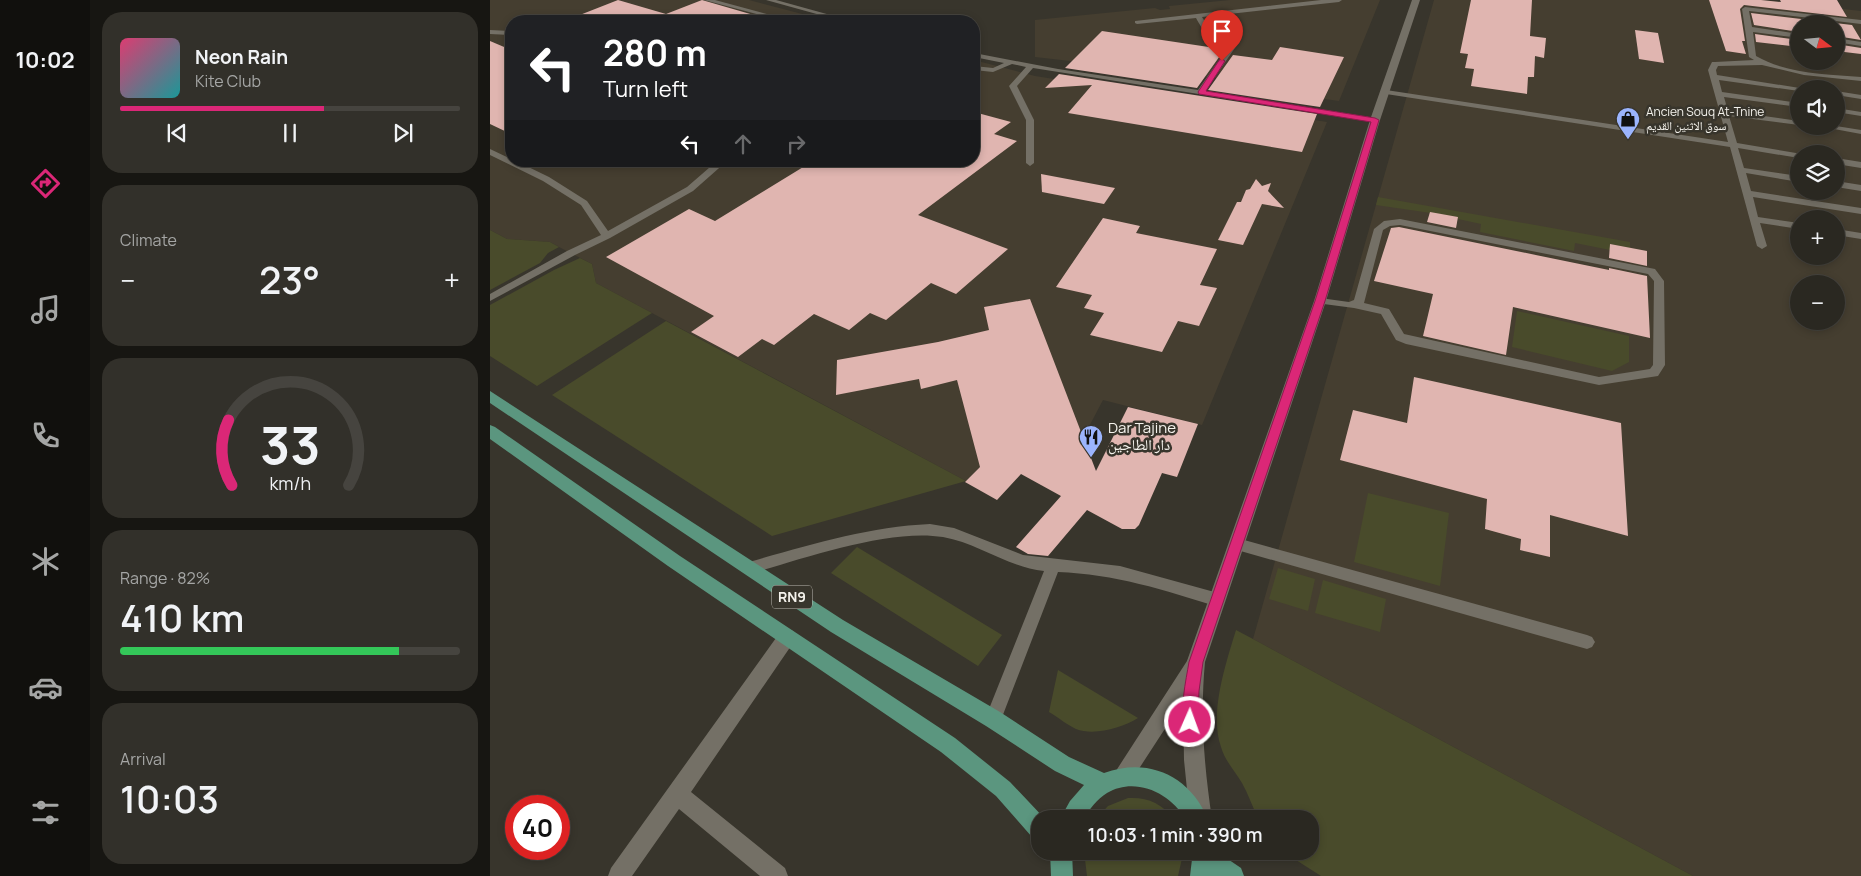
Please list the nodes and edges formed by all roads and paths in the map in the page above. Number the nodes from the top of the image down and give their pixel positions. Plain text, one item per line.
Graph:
1 (707, 0) edge
2 (770, 0) edge
3 (1339, 0) edge
4 (1416, 0) edge
5 (766, 15) edge
6 (826, 15) edge
7 (1198, 16) junction
8 (1137, 22) dead end
9 (1861, 22) edge
10 (1749, 29) junction
11 (490, 32) edge
12 (505, 33) edge
13 (1790, 35) edge
14 (1845, 41) edge
15 (1861, 44) edge
16 (980, 55) edge
17 (1011, 62) junction
18 (1762, 64) junction
19 (1031, 66) junction
20 (980, 69) edge
21 (1714, 77) junction
22 (1861, 79) edge
23 (1790, 87) edge
24 (1201, 92) junction
25 (1386, 92) junction
26 (1719, 94) junction
27 (1845, 94) edge
28 (1861, 97) edge
29 (1790, 104) edge
30 (1845, 111) edge
31 (1724, 112) junction
32 (1861, 114) edge
33 (1375, 120) junction
34 (1790, 122) edge
35 (1845, 130) edge
36 (1861, 132) edge
37 (1734, 145) junction
38 (490, 152) edge
39 (1790, 154) edge
40 (505, 159) edge
41 (1845, 162) edge
42 (1030, 163) dead end
43 (1861, 164) edge
44 (521, 167) edge
45 (716, 167) edge
46 (1741, 170) junction
47 (1790, 178) edge
48 (1845, 185) edge
49 (1861, 188) edge
50 (1747, 193) junction
51 (1861, 211) edge
52 (1754, 218) junction
53 (1790, 224) edge
54 (1845, 233) edge
55 (607, 236) junction
56 (1861, 236) edge
57 (1762, 246) dead end
58 (490, 298) edge
59 (1320, 301) junction
60 (1357, 305) junction
61 (490, 396) edge
62 (490, 431) edge
63 (1237, 544) junction
64 (1053, 566) junction
65 (749, 568) junction
66 (1218, 600) junction
67 (787, 636) junction
68 (1587, 642) dead end
69 (1196, 662) junction
70 (993, 719) junction
71 (1113, 780) junction
72 (676, 794) junction
73 (1076, 810) edge
74 (1192, 810) edge
75 (1198, 810) edge
76 (1031, 819) edge
77 (1061, 860) edge
78 (1203, 861) edge
79 (620, 876) edge
80 (777, 876) edge
81 (1062, 876) edge
82 (1233, 876) edge

1 - 5 lane
2 - 6 lane
3 - 7 lane
4 - 25 street
7 - 8 lane
7 - 24 lane
9 - 10 lane
10 - 13 lane
10 - 18 lane
11 - 12 lane
14 - 15 lane
16 - 17 lane
17 - 19 lane
17 - 20 lane
18 - 21 lane
18 - 22 lane
19 - 24 lane
19 - 42 lane
21 - 23 lane
21 - 26 lane
24 - 33 lane
25 - 33 street
25 - 37 lane
26 - 29 lane
26 - 31 lane
27 - 28 lane
30 - 32 lane
31 - 34 lane
31 - 37 lane
33 - 59 street
35 - 36 lane
37 - 39 lane
37 - 46 lane
38 - 40 lane
41 - 43 lane
44 - 55 lane
45 - 55 lane
46 - 47 lane
46 - 50 lane
48 - 49 lane
50 - 51 lane
50 - 52 lane
52 - 53 lane
52 - 57 lane
54 - 56 lane
55 - 58 lane
59 - 60 lane
59 - 63 street
60 - 60 lane
61 - 65 main road, RN9
62 - 67 main road, RN9
63 - 66 street
63 - 68 lane
64 - 65 lane
64 - 66 lane
64 - 70 lane
65 - 70 main road, RN9
66 - 69 street
67 - 72 street
67 - 76 main road, RN9
69 - 71 street
69 - 75 street
70 - 71 main road, RN9
71 - 73 main road
71 - 74 main road, RN9
72 - 79 street
72 - 80 street
77 - 81 main road
78 - 82 main road

